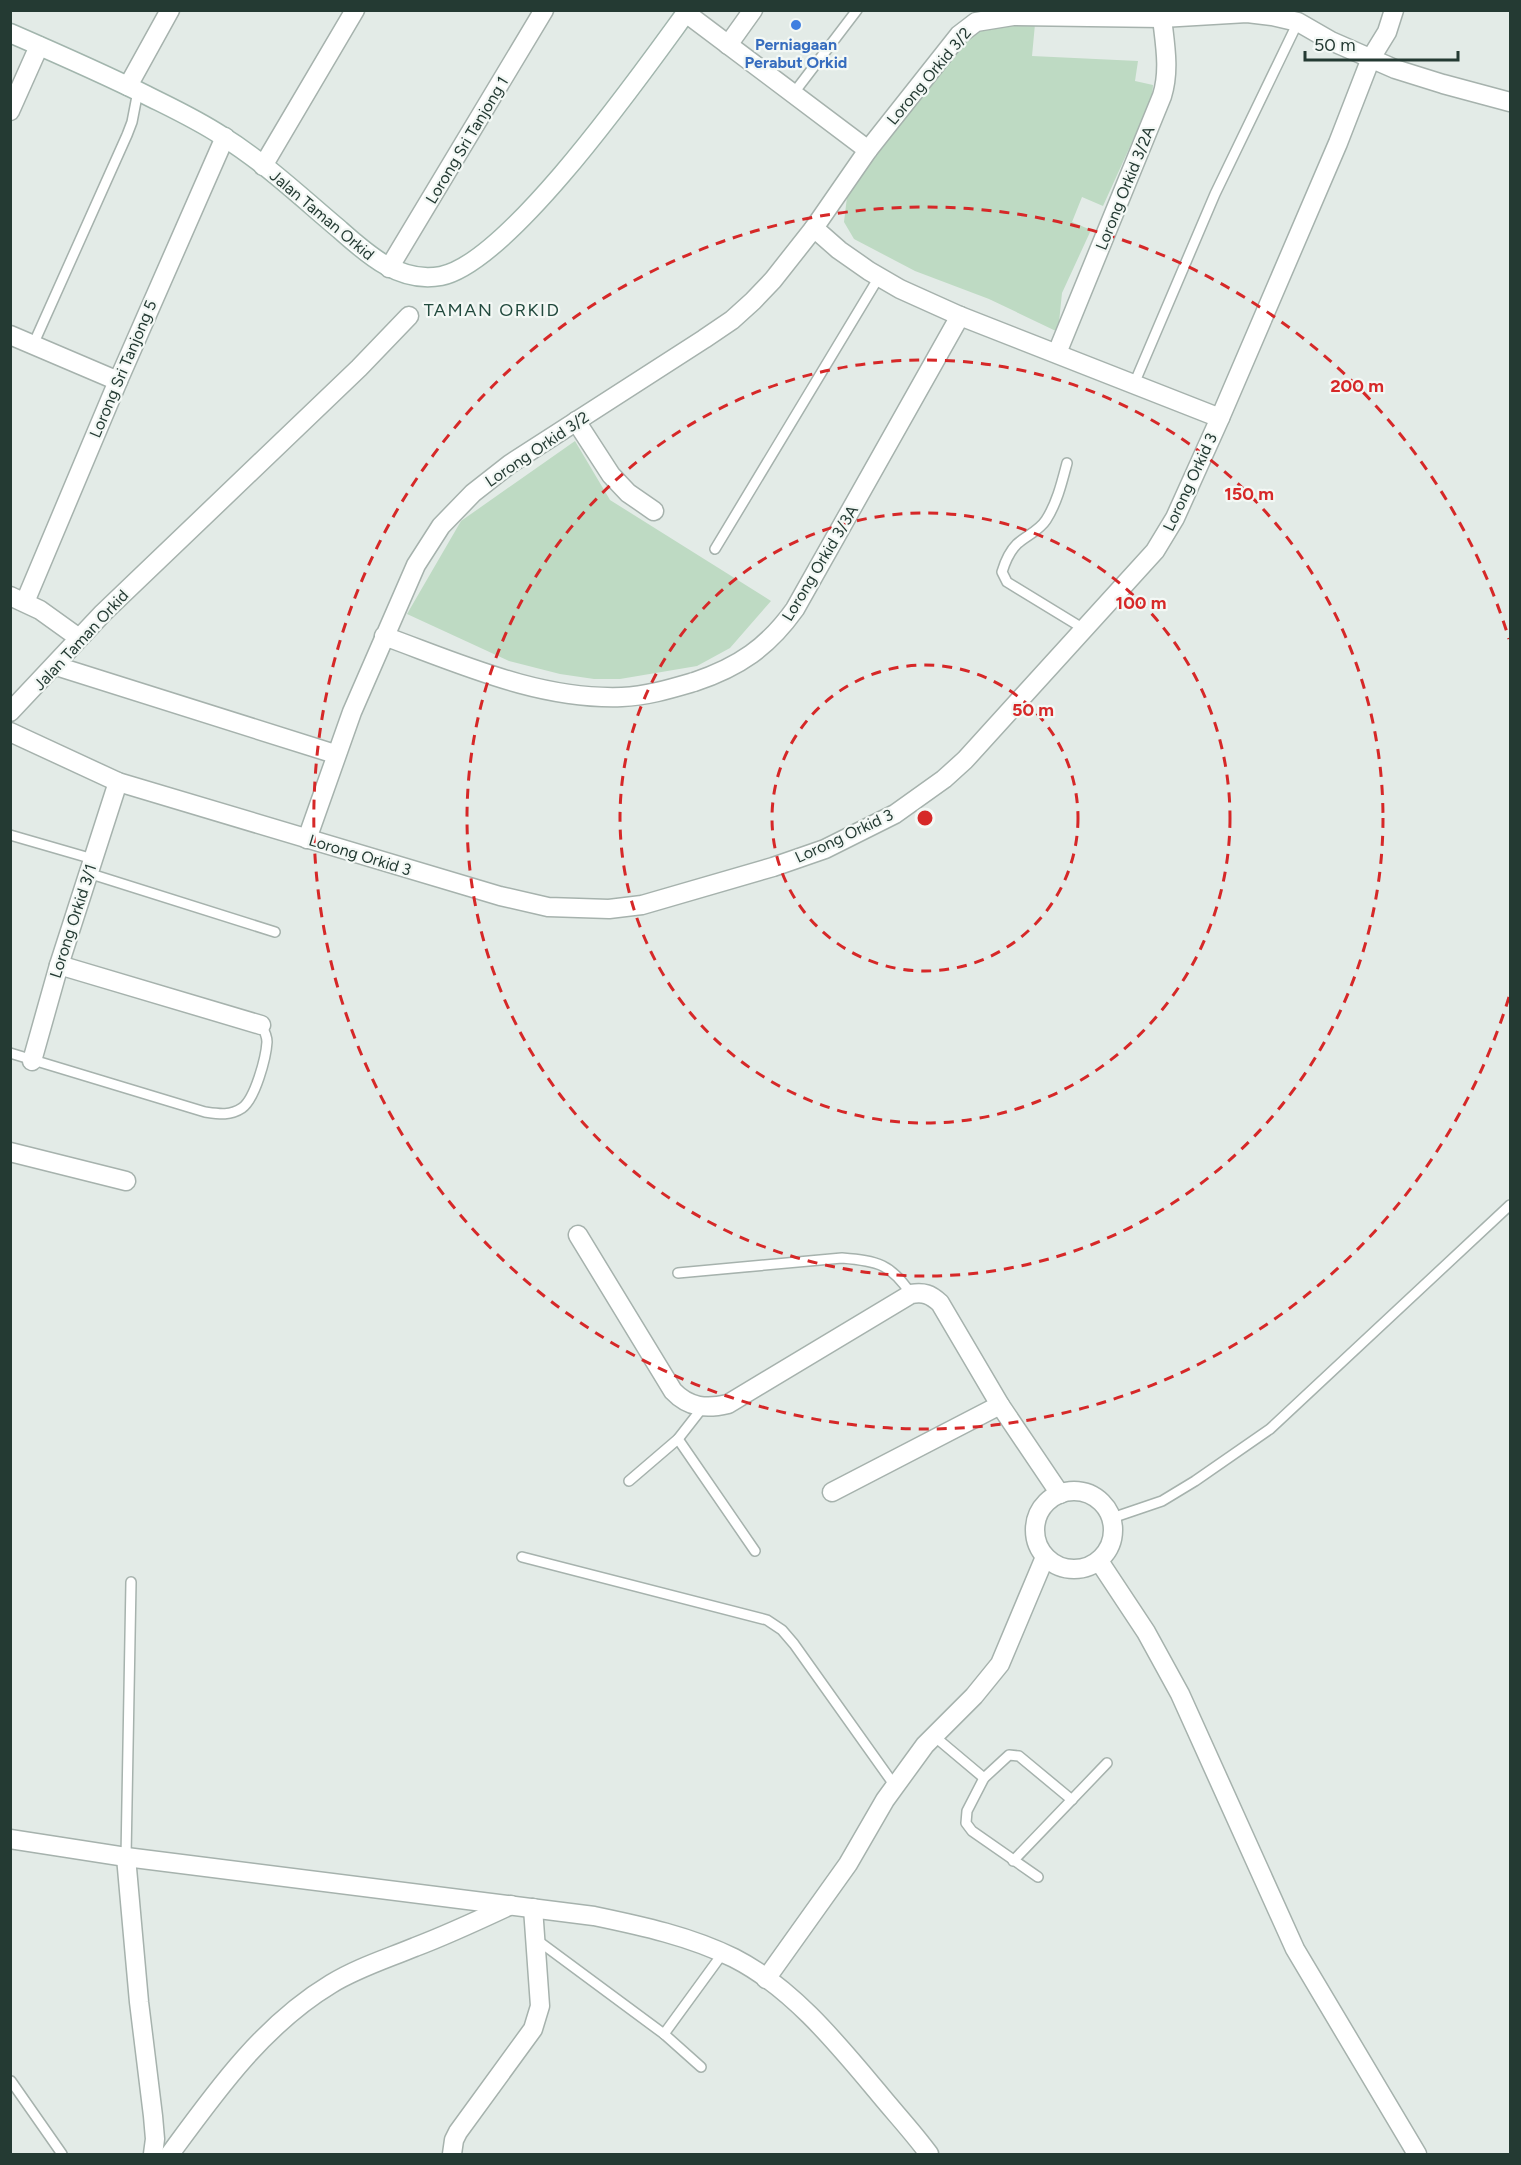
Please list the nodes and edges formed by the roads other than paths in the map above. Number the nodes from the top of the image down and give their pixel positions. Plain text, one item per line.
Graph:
1 (170, 10) edge
2 (355, 10) edge
3 (544, 10) edge
4 (753, 10) edge
5 (857, 10) edge
6 (1394, 10) edge
7 (687, 12) edge
8 (1295, 17) edge
9 (1162, 18) junction
10 (10, 33) edge
11 (728, 45) junction
12 (39, 46) junction
13 (1371, 58) junction
14 (133, 88) junction
15 (793, 94) junction
16 (1510, 102) edge
17 (10, 111) edge
18 (225, 137) junction
19 (868, 150) junction
20 (263, 166) junction
21 (814, 228) junction
22 (389, 268) junction
23 (879, 277) junction
24 (409, 316) dead end
25 (960, 316) junction
26 (10, 335) edge
27 (33, 345) junction
28 (1057, 353) junction
29 (118, 381) junction
30 (1134, 384) junction
31 (1220, 418) junction
32 (576, 421) junction
33 (1067, 463) dead end
34 (654, 512) dead end
35 (715, 549) dead end
36 (18, 599) edge
37 (1084, 629) junction
38 (384, 636) junction
39 (79, 638) junction
40 (56, 666) junction
41 (10, 712) edge
42 (10, 732) edge
43 (335, 754) junction
44 (118, 782) junction
45 (10, 835) edge
46 (307, 839) junction
47 (91, 866) junction
48 (275, 932) dead end
49 (58, 965) junction
50 (261, 1025) joint
51 (10, 1053) edge
52 (33, 1061) junction
53 (10, 1152) edge
54 (126, 1181) dead end
55 (1510, 1205) edge
56 (578, 1235) dead end
57 (678, 1273) dead end
58 (911, 1294) junction
59 (1000, 1405) junction
60 (703, 1407) junction
61 (678, 1439) junction
62 (629, 1481) dead end
63 (832, 1492) dead end
64 (1060, 1494) junction
65 (1112, 1518) junction
66 (754, 1551) dead end
67 (522, 1557) dead end
68 (1045, 1557) junction
69 (1099, 1561) junction
70 (131, 1582) dead end
71 (934, 1736) junction
72 (1107, 1763) dead end
73 (984, 1779) junction
74 (895, 1786) junction
75 (1072, 1800) junction
76 (10, 1839) edge
77 (126, 1857) junction
78 (1013, 1861) junction
79 (1038, 1877) dead end
80 (511, 1905) junction
81 (533, 1908) junction
82 (535, 1939) junction
83 (723, 1953) junction
84 (766, 1979) junction
85 (664, 2034) junction
86 (700, 2067) dead end
87 (11, 2081) edge
88 (62, 2154) edge
89 (153, 2154) edge
90 (170, 2154) edge
91 (452, 2154) edge
92 (929, 2154) edge
93 (1417, 2154) edge

1 - 14 street
2 - 20 street
3 - 22 street, Lorong Sri Tanjong 1
4 - 11 street
5 - 15 lane
6 - 13 street, Lorong Orkid 3
7 - 11 street
7 - 22 street, Jalan Taman Orkid
8 - 9 street, Lorong Orkid 3/2
8 - 13 street, Lorong Orkid 3/2
8 - 30 lane
9 - 19 street, Lorong Orkid 3/2
9 - 28 street, Lorong Orkid 3/2A
10 - 12 street, Jalan Taman Orkid
11 - 15 street
12 - 14 street, Jalan Taman Orkid
12 - 17 street
13 - 16 street, Lorong Orkid 3/2
13 - 31 street, Lorong Orkid 3
14 - 18 street, Jalan Taman Orkid
14 - 27 lane
15 - 19 street
18 - 20 street, Jalan Taman Orkid
18 - 29 street, Lorong Sri Tanjong 5
19 - 21 street, Lorong Orkid 3/2
20 - 22 street, Jalan Taman Orkid
21 - 23 street
21 - 32 street, Lorong Orkid 3/2
23 - 25 street
23 - 35 lane
24 - 39 street, Jalan Taman Orkid
25 - 28 street
25 - 38 street, Lorong Orkid 3/3A
26 - 27 street
27 - 29 street
28 - 30 street
29 - 36 street, Lorong Sri Tanjong 5
30 - 31 street
31 - 37 street, Lorong Orkid 3
32 - 34 street
32 - 38 street, Lorong Orkid 3/2
33 - 37 lane
36 - 39 street
37 - 46 street, Lorong Orkid 3
38 - 43 street, Lorong Orkid 3/2
39 - 40 street, Jalan Taman Orkid
40 - 41 street, Jalan Taman Orkid
40 - 43 street
42 - 44 street, Lorong Orkid 3
43 - 46 street, Lorong Orkid 3/2
44 - 46 street, Lorong Orkid 3
44 - 47 street, Lorong Orkid 3/1
45 - 47 lane
47 - 48 lane
47 - 49 street, Lorong Orkid 3/1
49 - 50 street
49 - 52 street, Lorong Orkid 3/1
50 - 52 lane
51 - 52 lane
53 - 54 street
55 - 65 lane
56 - 60 street
57 - 58 lane
58 - 59 street
58 - 60 street
59 - 63 street
59 - 64 street
60 - 61 lane
61 - 62 lane
61 - 66 lane
64 - 65 street
64 - 68 street
65 - 69 street
67 - 74 lane
68 - 69 street
68 - 71 street
69 - 93 street
70 - 77 lane
71 - 73 lane
71 - 74 street
72 - 75 lane
73 - 75 lane
73 - 78 lane
74 - 84 street
75 - 78 lane
76 - 77 street
77 - 80 street
77 - 89 street
78 - 79 lane
80 - 81 street
80 - 90 street
81 - 82 street
81 - 83 street
82 - 85 lane
82 - 91 street
83 - 84 street
83 - 85 lane
84 - 92 street
85 - 86 lane
87 - 88 lane

